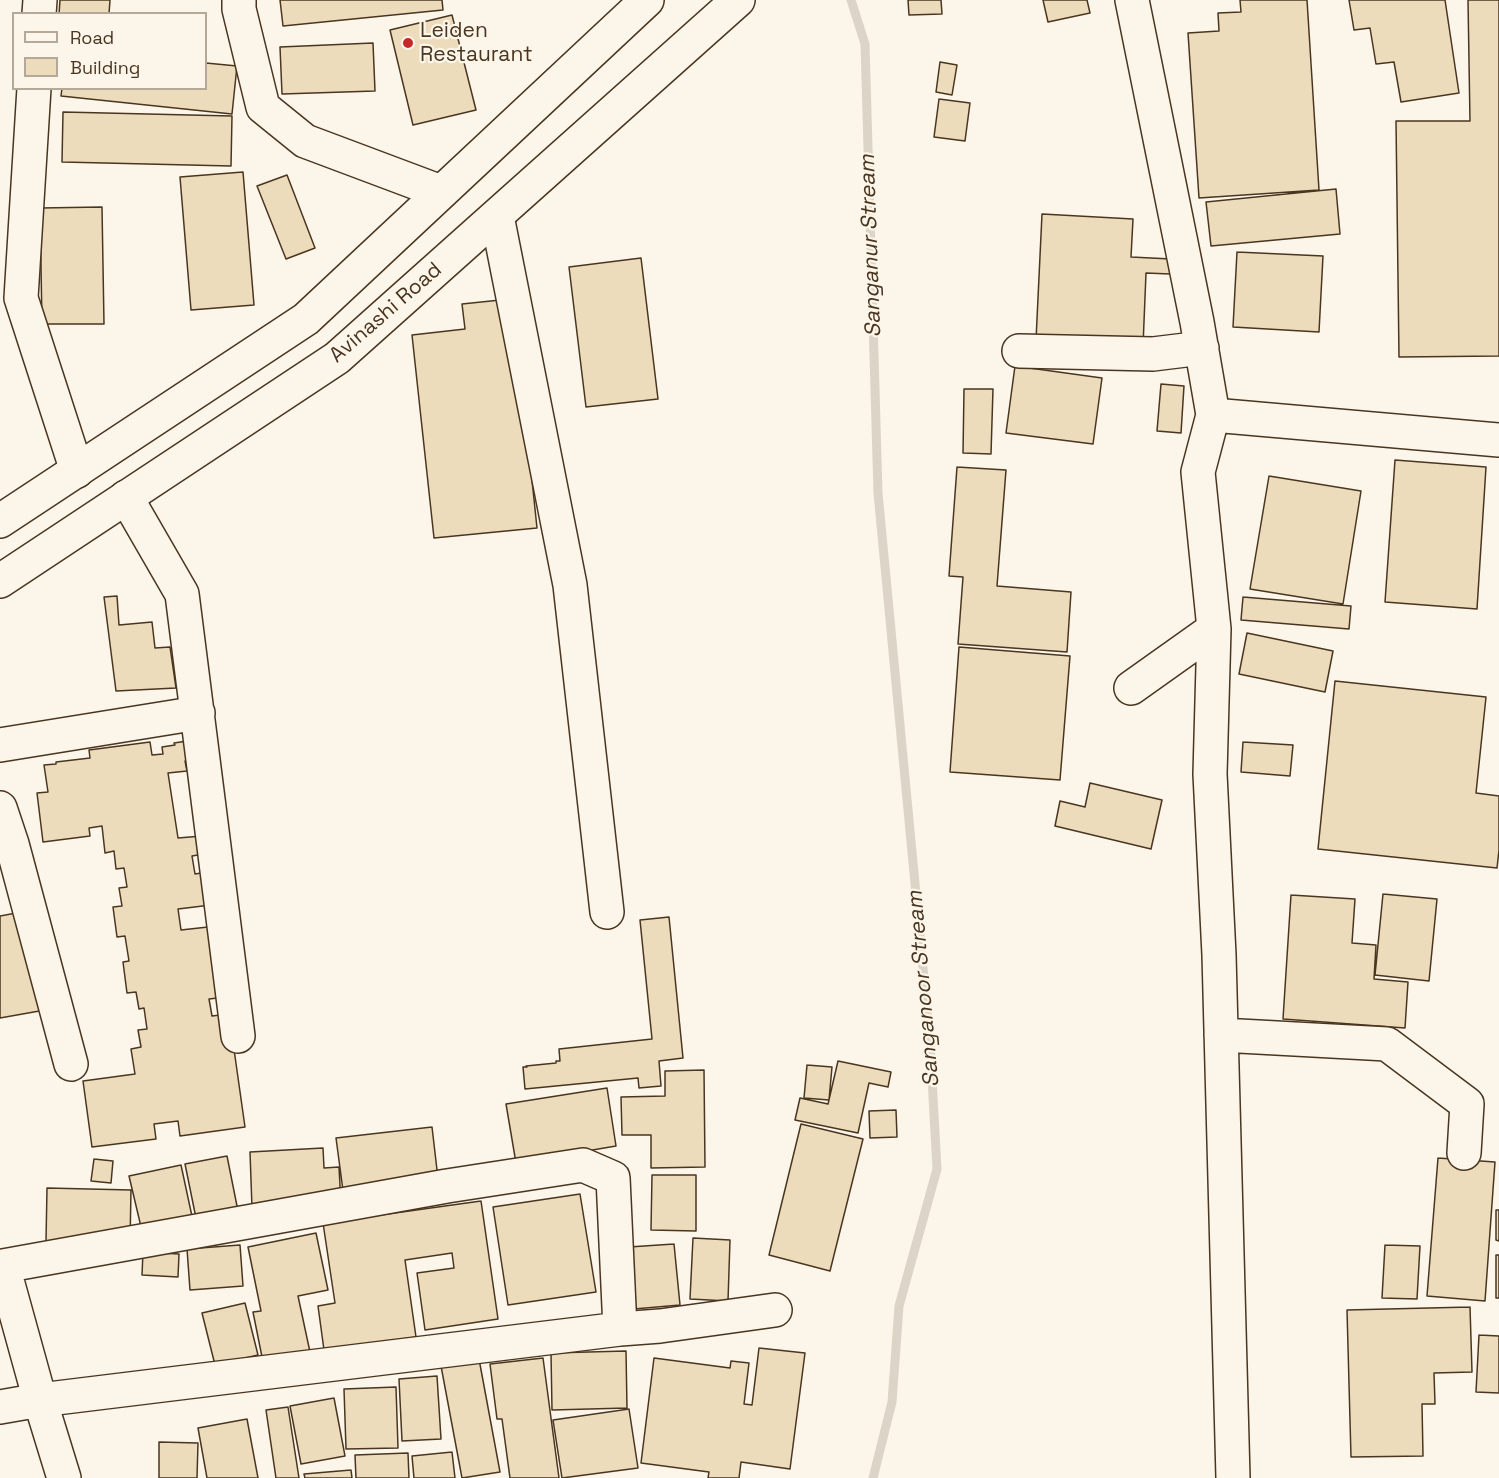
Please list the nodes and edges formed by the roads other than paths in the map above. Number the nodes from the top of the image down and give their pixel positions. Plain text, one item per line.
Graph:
1 (239, 0) edge
2 (647, 0) edge
3 (738, 0) edge
4 (1132, 0) edge
5 (34, 90) edge
6 (441, 192) junction
7 (497, 216) junction
8 (349, 279) junction
9 (10, 296) edge
10 (381, 319) junction
11 (1202, 348) junction
12 (1019, 351) dead end
13 (195, 392) junction
14 (1213, 415) junction
15 (226, 431) junction
16 (1499, 441) edge
17 (77, 471) junction
18 (126, 498) junction
19 (0, 521) edge
20 (0, 581) edge
21 (1214, 629) junction
22 (1131, 688) dead end
23 (198, 713) junction
24 (0, 745) edge
25 (0, 808) edge
26 (607, 912) dead end
27 (1221, 1035) junction
28 (238, 1036) dead end
29 (71, 1065) dead end
30 (1464, 1153) dead end
31 (2, 1260) edge
32 (775, 1310) dead end
33 (620, 1329) junction
34 (40, 1400) junction
35 (0, 1407) edge
36 (64, 1478) edge
37 (1233, 1478) edge

1 - 6 street
2 - 6 street
3 - 7 street, Avinashi Road
4 - 11 street
5 - 9 street
6 - 8 street
7 - 10 street, Avinashi Road
7 - 26 street
8 - 10 street
8 - 13 street
9 - 17 street
10 - 15 street, Avinashi Road
11 - 12 street
11 - 14 street
13 - 15 street
13 - 17 street
14 - 16 street
14 - 21 street
15 - 18 street, Avinashi Road
17 - 19 street
18 - 20 street, Avinashi Road
18 - 23 street
21 - 22 street
21 - 27 street
23 - 24 street
23 - 28 street
25 - 29 street
27 - 30 street
27 - 37 street
31 - 33 street
31 - 34 street
32 - 33 street
33 - 34 street
34 - 35 street
34 - 36 street

